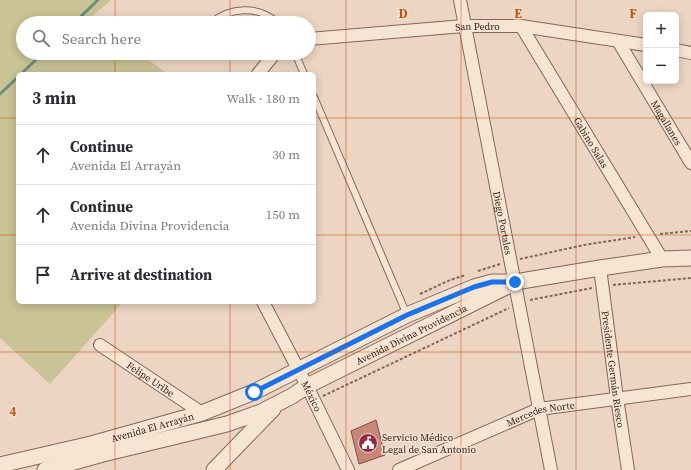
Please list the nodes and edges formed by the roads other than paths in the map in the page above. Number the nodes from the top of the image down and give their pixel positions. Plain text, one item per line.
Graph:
1 (461, 4) edge
2 (222, 16) edge
3 (269, 16) edge
4 (464, 26) junction
5 (521, 26) junction
6 (316, 38) edge
7 (618, 40) junction
8 (643, 44) edge
9 (679, 51) edge
10 (691, 53) edge
11 (269, 60) edge
12 (298, 60) edge
13 (260, 72) edge
14 (303, 72) edge
15 (316, 102) edge
16 (691, 163) edge
17 (691, 258) edge
18 (662, 260) junction
19 (600, 268) junction
20 (515, 282) junction
21 (264, 304) edge
22 (407, 315) junction
23 (100, 346) dead end
24 (298, 370) junction
25 (307, 386) junction
26 (691, 389) edge
27 (617, 398) junction
28 (277, 404) junction
29 (539, 409) junction
30 (202, 413) junction
31 (0, 465) edge
32 (45, 470) edge
33 (214, 470) edge
34 (348, 470) edge
35 (399, 470) edge
36 (551, 470) edge
37 (628, 470) edge

1 - 4 street, Diego Portales
2 - 3 lane
4 - 5 street, San Pedro
4 - 6 street, San Pedro
4 - 20 street, Diego Portales
5 - 7 street, San Pedro
5 - 18 street, Gabino Salas
7 - 8 street, San Pedro
7 - 16 street, Magallanes
9 - 10 street
11 - 13 street
12 - 14 lane
15 - 22 lane
17 - 18 street, Avenida Divina Providencia
18 - 19 street, Avenida Divina Providencia
19 - 20 street, Avenida Divina Providencia
19 - 27 street, Presidente Germán Riesco
20 - 22 street, Avenida Divina Providencia
20 - 25 street, Avenida Divina Providencia
20 - 29 street, Diego Portales
21 - 24 street, México
22 - 24 street, Avenida Divina Providencia
23 - 30 street, Felipe Uribe
24 - 25 street, México
24 - 28 street
24 - 30 street, Avenida El Arrayán
25 - 28 street, Avenida El Arrayán
25 - 34 street, México
26 - 27 street, Mercedes Norte
27 - 29 street, Mercedes Norte
27 - 37 street, Presidente Germán Riesco
28 - 32 street, Avenida El Arrayán
28 - 33 street
29 - 35 street, Mercedes Norte
29 - 36 street, Diego Portales
30 - 31 street, Avenida El Arrayán

